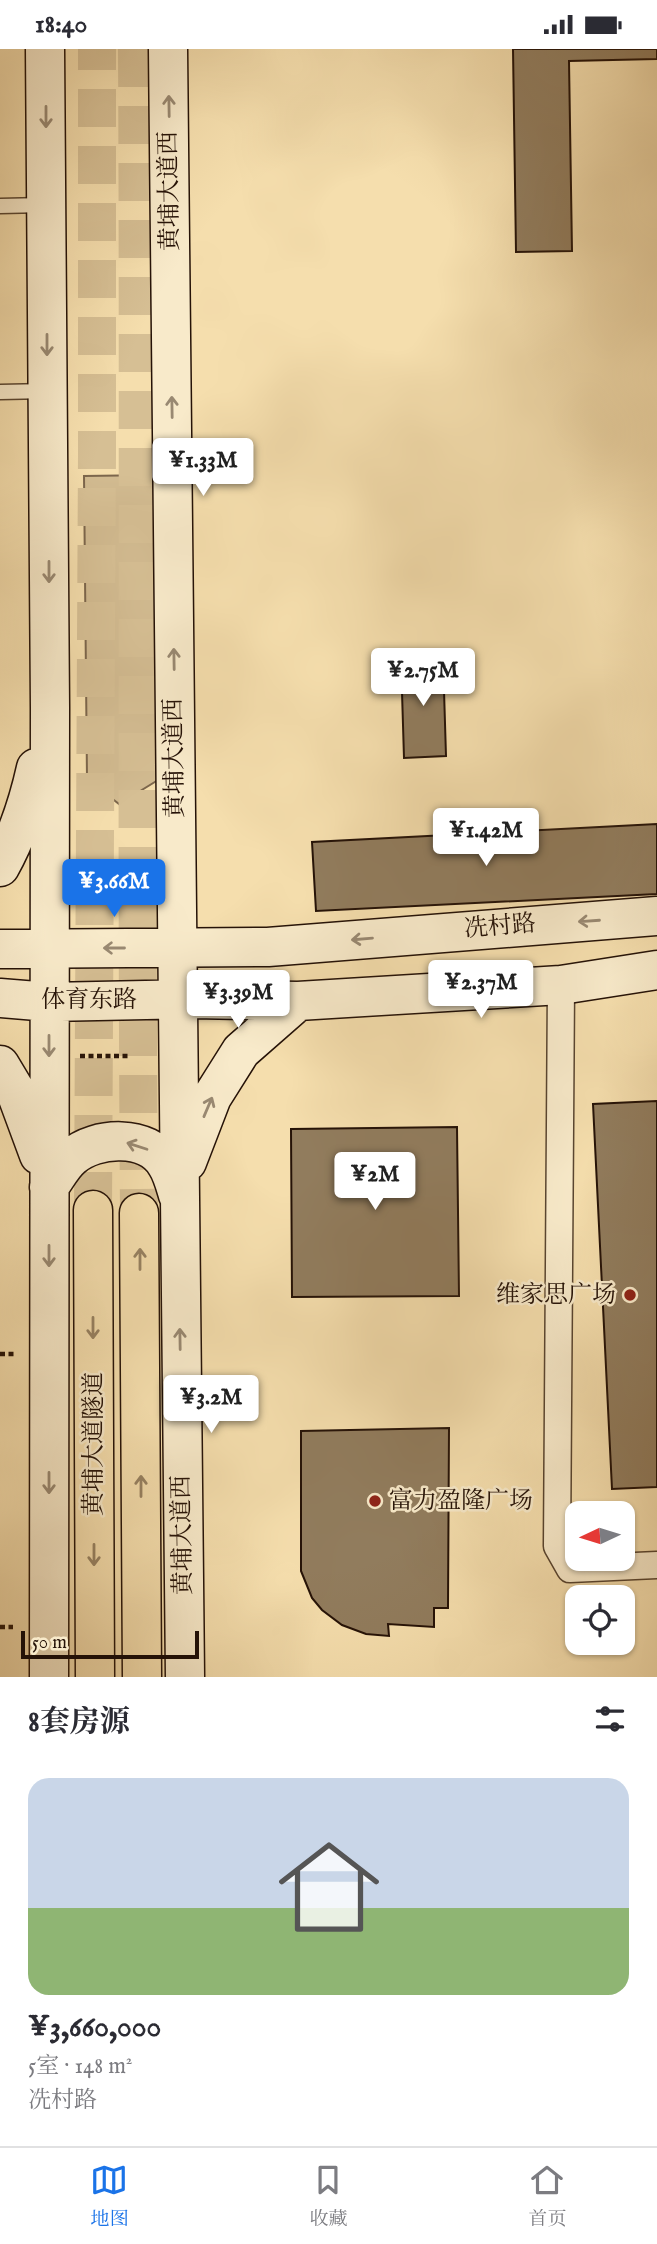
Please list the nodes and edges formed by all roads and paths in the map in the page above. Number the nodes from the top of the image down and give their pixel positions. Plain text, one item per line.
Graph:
1 (45, 49) edge
2 (168, 49) edge
3 (46, 205) junction
4 (0, 206) edge
5 (48, 391) junction
6 (0, 392) edge
7 (50, 708) junction
8 (0, 867) edge
9 (657, 916) edge
10 (178, 948) junction
11 (0, 949) edge
12 (50, 949) junction
13 (657, 970) edge
14 (561, 985) junction
15 (0, 998) edge
16 (177, 999) junction
17 (50, 1002) junction
18 (298, 1002) junction
19 (75, 1056) dead end
20 (128, 1056) dead end
21 (0, 1065) edge
22 (49, 1187) junction
23 (178, 1195) junction
24 (93, 1210) tunnel mouth
25 (139, 1213) tunnel mouth
26 (0, 1354) edge
27 (14, 1354) dead end
28 (657, 1565) edge
29 (0, 1627) edge
30 (13, 1627) dead end
31 (49, 1677) edge
32 (95, 1677) edge
33 (142, 1677) edge
34 (185, 1677) edge

1 -> 3 main road
10 -> 2 main road, 黄埔大道西
3 - 4 lane
3 -> 5 main road
5 - 6 lane
5 -> 7 main road
7 - 8 main road
7 - 12 main road
9 -> 10 main road, 冼村路
10 -> 12 main road, 冼村路
10 - 16 main road, 黄埔大道西
11 - 12 main road
12 - 17 main road
13 - 14 main road
14 - 18 main road
14 - 28 street
15 - 17 main road, 体育东路
16 - 17 main road, 体育东路
16 - 18 main road
16 - 23 main road, 黄埔大道西
17 -> 22 main road
23 -> 18 main road
19 - 20 path
21 - 22 main road
23 -> 22 main road
22 -> 31 main road
34 -> 23 main road, 黄埔大道西
24 -> 32 main road, 黄埔大道隧道
33 -> 25 main road, 黄埔大道隧道
26 - 27 path
29 - 30 path

